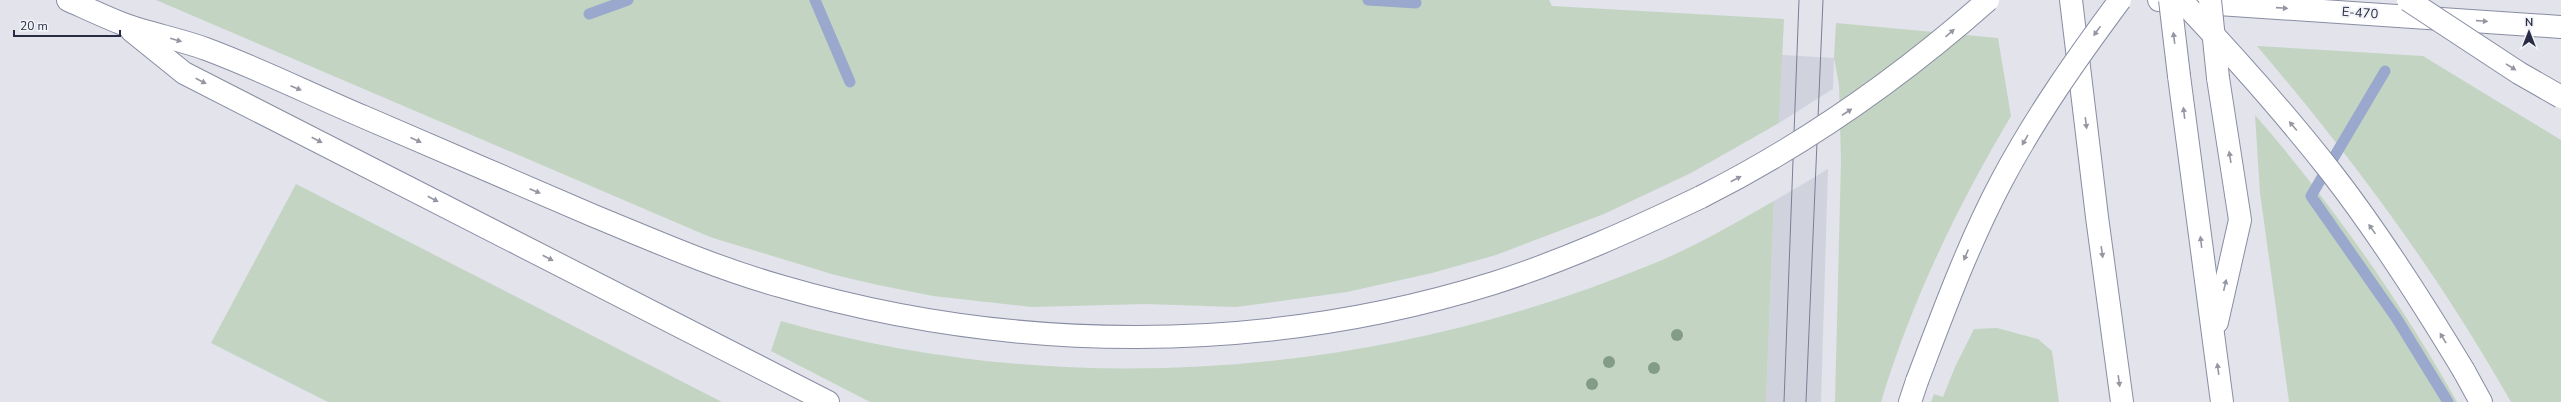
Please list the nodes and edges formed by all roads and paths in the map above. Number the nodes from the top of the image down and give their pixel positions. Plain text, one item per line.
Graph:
1 (68, 0) edge
2 (1988, 0) edge
3 (2071, 0) edge
4 (2120, 0) edge
5 (2159, 0) edge
6 (2170, 0) edge
7 (2181, 0) edge
8 (2210, 0) edge
9 (2408, 0) edge
10 (125, 25) junction
11 (2561, 27) edge
12 (2561, 97) edge
13 (2213, 337) junction
14 (828, 402) edge
15 (1910, 402) edge
16 (2122, 402) edge
17 (2222, 402) edge
18 (2481, 402) edge

1 - 10 highway
10 -> 2 highway, bridge
3 -> 16 highway
4 -> 15 highway, bridge
5 -> 11 highway, E-470
13 -> 6 highway, bridge
18 -> 7 highway, bridge
13 -> 8 highway, bridge
9 -> 12 highway, bridge
10 -> 14 highway
17 -> 13 highway

